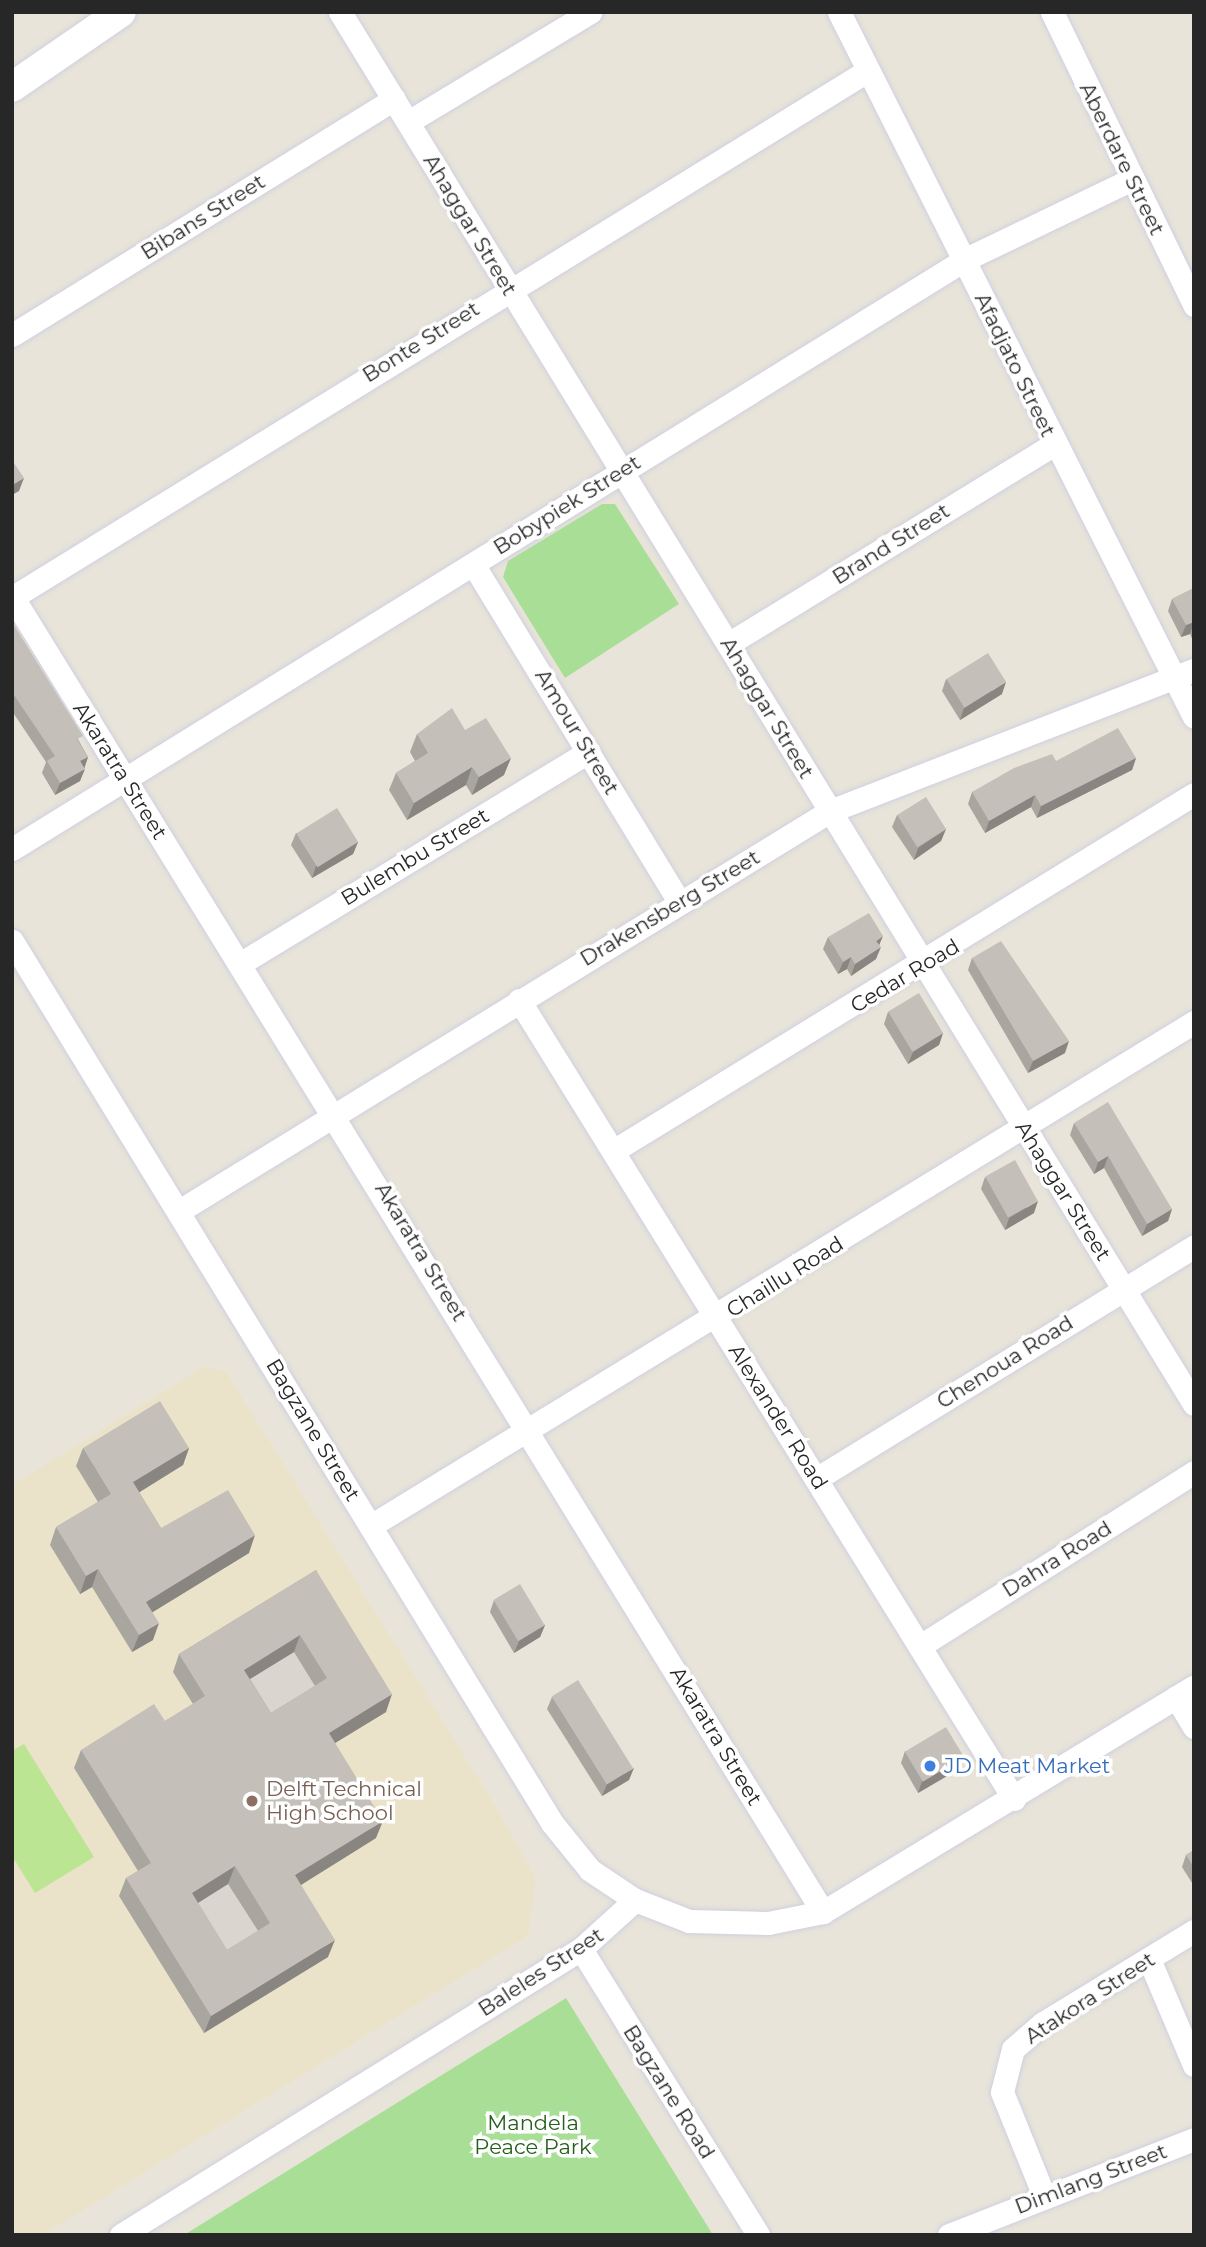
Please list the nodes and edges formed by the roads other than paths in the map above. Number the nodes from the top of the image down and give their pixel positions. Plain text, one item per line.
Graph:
1 (340, 12) edge
2 (590, 12) edge
3 (839, 12) edge
4 (1052, 12) edge
5 (116, 14) edge
6 (867, 71) junction
7 (12, 87) edge
8 (394, 99) junction
9 (408, 122) junction
10 (1132, 179) junction
11 (964, 260) junction
12 (508, 288) junction
13 (1194, 305) edge
14 (12, 335) edge
15 (1054, 444) junction
16 (621, 472) junction
17 (473, 564) junction
18 (13, 597) edge
19 (729, 644) junction
20 (1194, 670) edge
21 (1171, 680) junction
22 (1194, 717) edge
23 (589, 751) junction
24 (125, 780) junction
25 (1194, 794) edge
26 (830, 811) junction
27 (12, 849) edge
28 (679, 901) junction
29 (12, 941) edge
30 (241, 963) junction
31 (924, 965) junction
32 (519, 1000) junction
33 (1194, 1022) edge
34 (336, 1113) junction
35 (1024, 1128) junction
36 (613, 1151) junction
37 (179, 1210) junction
38 (1194, 1246) edge
39 (1124, 1290) junction
40 (717, 1319) junction
41 (1194, 1404) edge
42 (530, 1430) junction
43 (1194, 1472) edge
44 (816, 1479) junction
45 (372, 1525) junction
46 (920, 1646) junction
47 (1185, 1692) edge
48 (1194, 1727) edge
49 (1014, 1798) junction
50 (635, 1900) junction
51 (823, 1912) junction
52 (1194, 1931) edge
53 (581, 1949) junction
54 (1149, 1959) junction
55 (1194, 2065) edge
56 (1194, 2139) edge
57 (1044, 2196) junction
58 (121, 2235) edge
59 (758, 2235) edge
60 (949, 2235) edge

1 - 8 street, Ahaggar Street
2 - 9 street
3 - 6 street, Afadjato Street
4 - 10 street, Aberdare Street
5 - 7 street
6 - 11 street, Afadjato Street
6 - 12 street, Bonte Street
8 - 9 street, Ahaggar Street
8 - 14 street, Bibans Street
9 - 12 street, Ahaggar Street
10 - 11 street, Bobypiek Street
10 - 13 street, Aberdare Street
11 - 15 street, Afadjato Street
11 - 16 street, Bobypiek Street
12 - 16 street, Ahaggar Street
12 - 18 street, Bonte Street
15 - 19 street, Brand Street
15 - 21 street, Afadjato Street
16 - 17 street, Bobypiek Street
16 - 19 street, Ahaggar Street
17 - 23 street, Amour Street
17 - 24 street, Bobypiek Street
18 - 24 street, Akaratra Street
19 - 26 street, Ahaggar Street
20 - 21 street, Drakensberg Street
21 - 22 street, Afadjato Street
21 - 26 street, Drakensberg Street
23 - 28 street, Amour Street
23 - 30 street, Bulembu Street
24 - 27 street, Bobypiek Street
24 - 30 street, Akaratra Street
25 - 31 street, Cedar Road
26 - 28 street, Drakensberg Street
26 - 31 street, Ahaggar Street
28 - 32 street, Drakensberg Street
29 - 37 street, Bagzane Street
30 - 34 street, Akaratra Street
31 - 35 street, Ahaggar Street
31 - 36 street, Cedar Road
32 - 34 street, Drakensberg Street
32 - 36 street, Alexander Road
33 - 35 street, Chaillu Road
34 - 37 street, Drakensberg Street
34 - 42 street, Akaratra Street
35 - 39 street, Ahaggar Street
35 - 40 street, Chaillu Road
36 - 40 street, Alexander Road
37 - 45 street, Bagzane Street
38 - 39 street, Chenoua Road
39 - 41 street, Ahaggar Street
39 - 44 street, Chenoua Road
40 - 42 street, Chaillu Road
40 - 44 street, Alexander Road
42 - 45 street, Chaillu Road
42 - 51 street, Akaratra Street
43 - 46 street, Dahra Road
44 - 46 street, Alexander Road
45 - 50 street, Bagzane Street
46 - 49 street, Alexander Road
47 - 48 street
47 - 49 street
49 - 51 street
50 - 51 street
50 - 53 street, Baleles Street
52 - 54 street, Atakora Street
53 - 58 street, Baleles Street
53 - 59 street, Bagzane Road
54 - 55 street
54 - 57 street, Atakora Street
56 - 57 street, Dimlang Street
57 - 60 street, Dimlang Street

